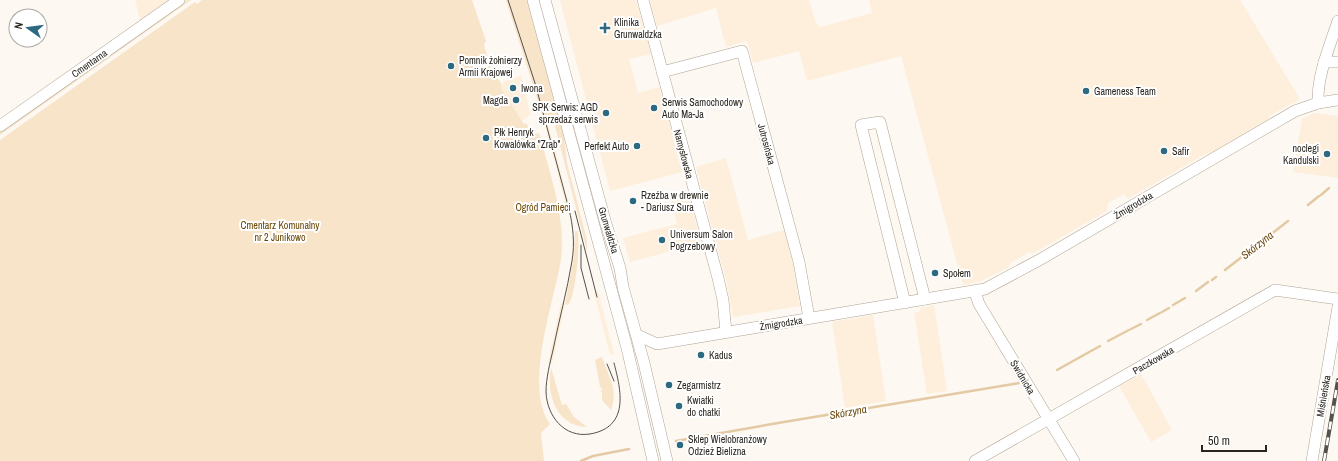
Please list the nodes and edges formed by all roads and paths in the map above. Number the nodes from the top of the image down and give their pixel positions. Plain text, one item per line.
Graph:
1 (179, 0) edge
2 (533, 0) edge
3 (545, 0) edge
4 (644, 0) edge
5 (1338, 21) edge
6 (1324, 62) junction
7 (1338, 62) edge
8 (662, 72) junction
9 (1338, 100) edge
10 (1318, 104) junction
11 (0, 126) edge
12 (975, 292) junction
13 (925, 299) junction
14 (1338, 299) edge
15 (905, 303) junction
16 (1338, 307) edge
17 (809, 318) junction
18 (726, 332) junction
19 (637, 335) junction
20 (657, 344) junction
21 (644, 364) junction
22 (1048, 420) junction
23 (653, 461) edge
24 (667, 461) edge
25 (975, 461) edge
26 (1074, 461) edge
27 (1312, 461) edge

1 - 11 street, Cmentarna
2 - 23 street, Grunwaldzka
3 - 19 street, Grunwaldzka
4 - 8 street, Namysłowska
5 - 6 street
6 - 7 street
6 - 10 street
8 - 17 street, Jutrosińska
8 - 18 street, Namysłowska
9 - 10 street, Żmigrodzka
10 - 12 street, Żmigrodzka
12 - 13 street, Żmigrodzka
12 - 22 street, Świdnicka
13 - 15 street, Żmigrodzka
13 - 15 street
14 - 22 street, Paczkowska
15 - 17 street, Żmigrodzka
16 - 27 street, Miśnieńska
17 - 18 street, Żmigrodzka
18 - 20 street, Żmigrodzka
19 - 20 street
19 - 21 street, Grunwaldzka
20 - 21 street
21 - 24 street, Grunwaldzka
22 - 25 street, Paczkowska
22 - 26 street, Świdnicka

